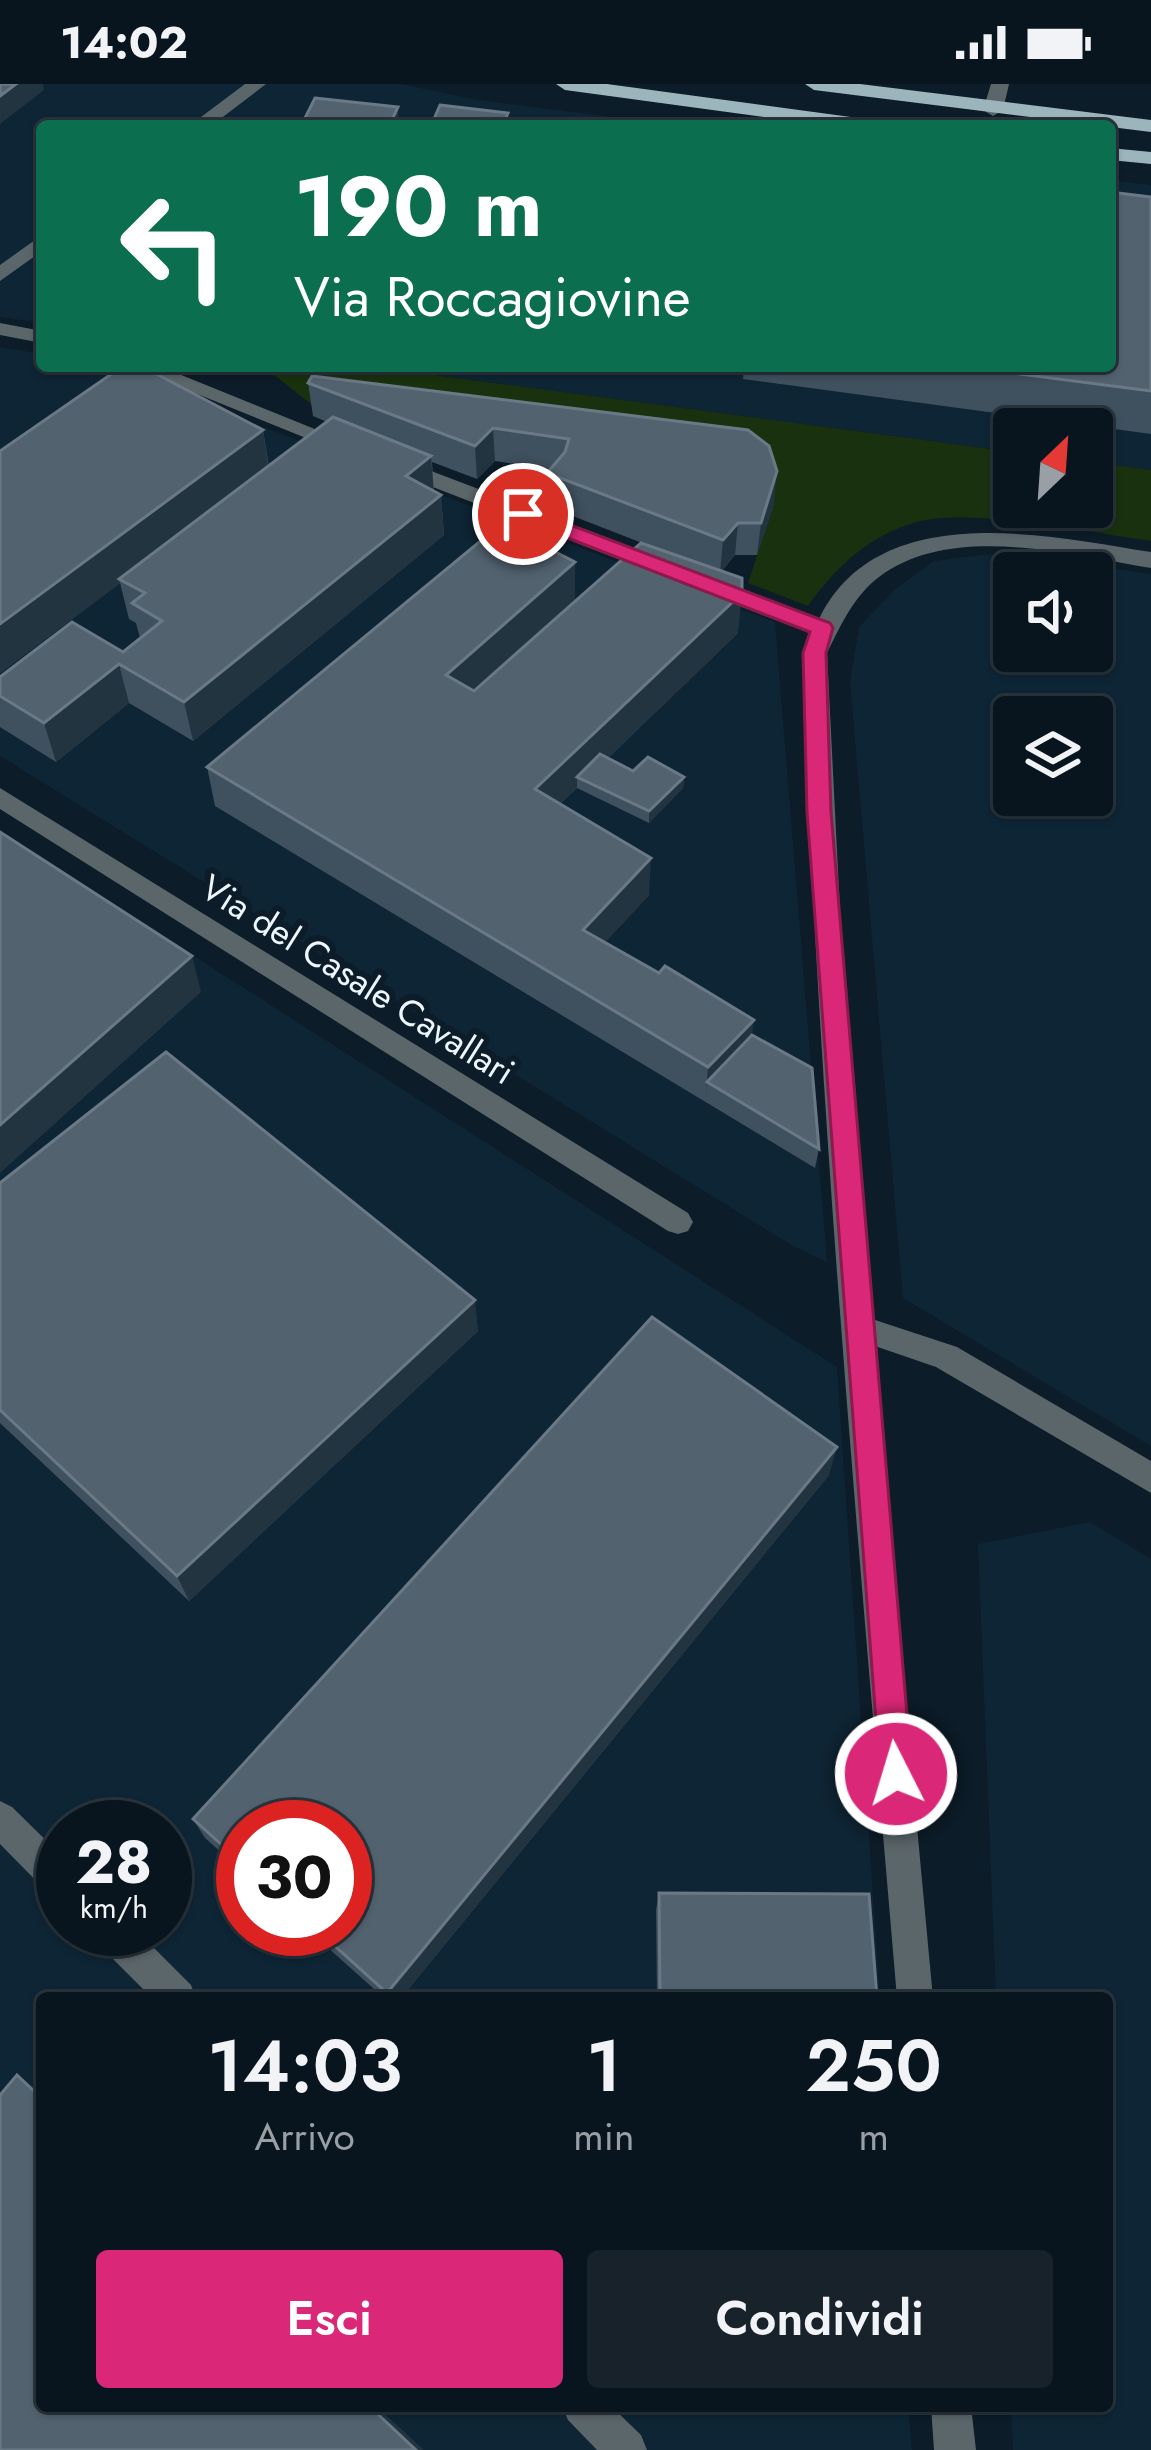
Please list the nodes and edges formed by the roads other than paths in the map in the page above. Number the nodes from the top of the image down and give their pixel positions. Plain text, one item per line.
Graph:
1 (257, 84) edge
2 (565, 84) edge
3 (814, 84) edge
4 (1000, 84) edge
5 (993, 110) junction
6 (207, 120) edge
7 (829, 120) edge
8 (1086, 120) edge
9 (1116, 123) edge
10 (1151, 127) edge
11 (1116, 155) edge
12 (1151, 158) edge
13 (36, 246) edge
14 (0, 275) edge
15 (0, 329) edge
16 (36, 336) edge
17 (155, 372) edge
18 (1151, 560) edge
19 (822, 628) junction
20 (0, 797) edge
21 (678, 1222) dead end
22 (857, 1327) junction
23 (1151, 1478) edge
24 (0, 1819) edge
25 (36, 1855) edge
26 (136, 1956) edge
27 (172, 1992) edge
28 (914, 1992) edge
29 (588, 2412) edge
30 (952, 2412) edge
31 (626, 2450) edge
32 (955, 2450) edge

1 - 6 street
2 - 7 main road
3 - 5 main road
4 - 5 street
5 - 8 main road
9 - 10 main road
11 - 12 main road
13 - 14 street
15 - 16 street
17 - 19 street
18 - 19 street
19 - 22 street
20 - 21 street, Via del Casale Cavallari
22 - 23 street
22 - 28 street
24 - 25 street
26 - 27 street
29 - 31 street
30 - 32 street

